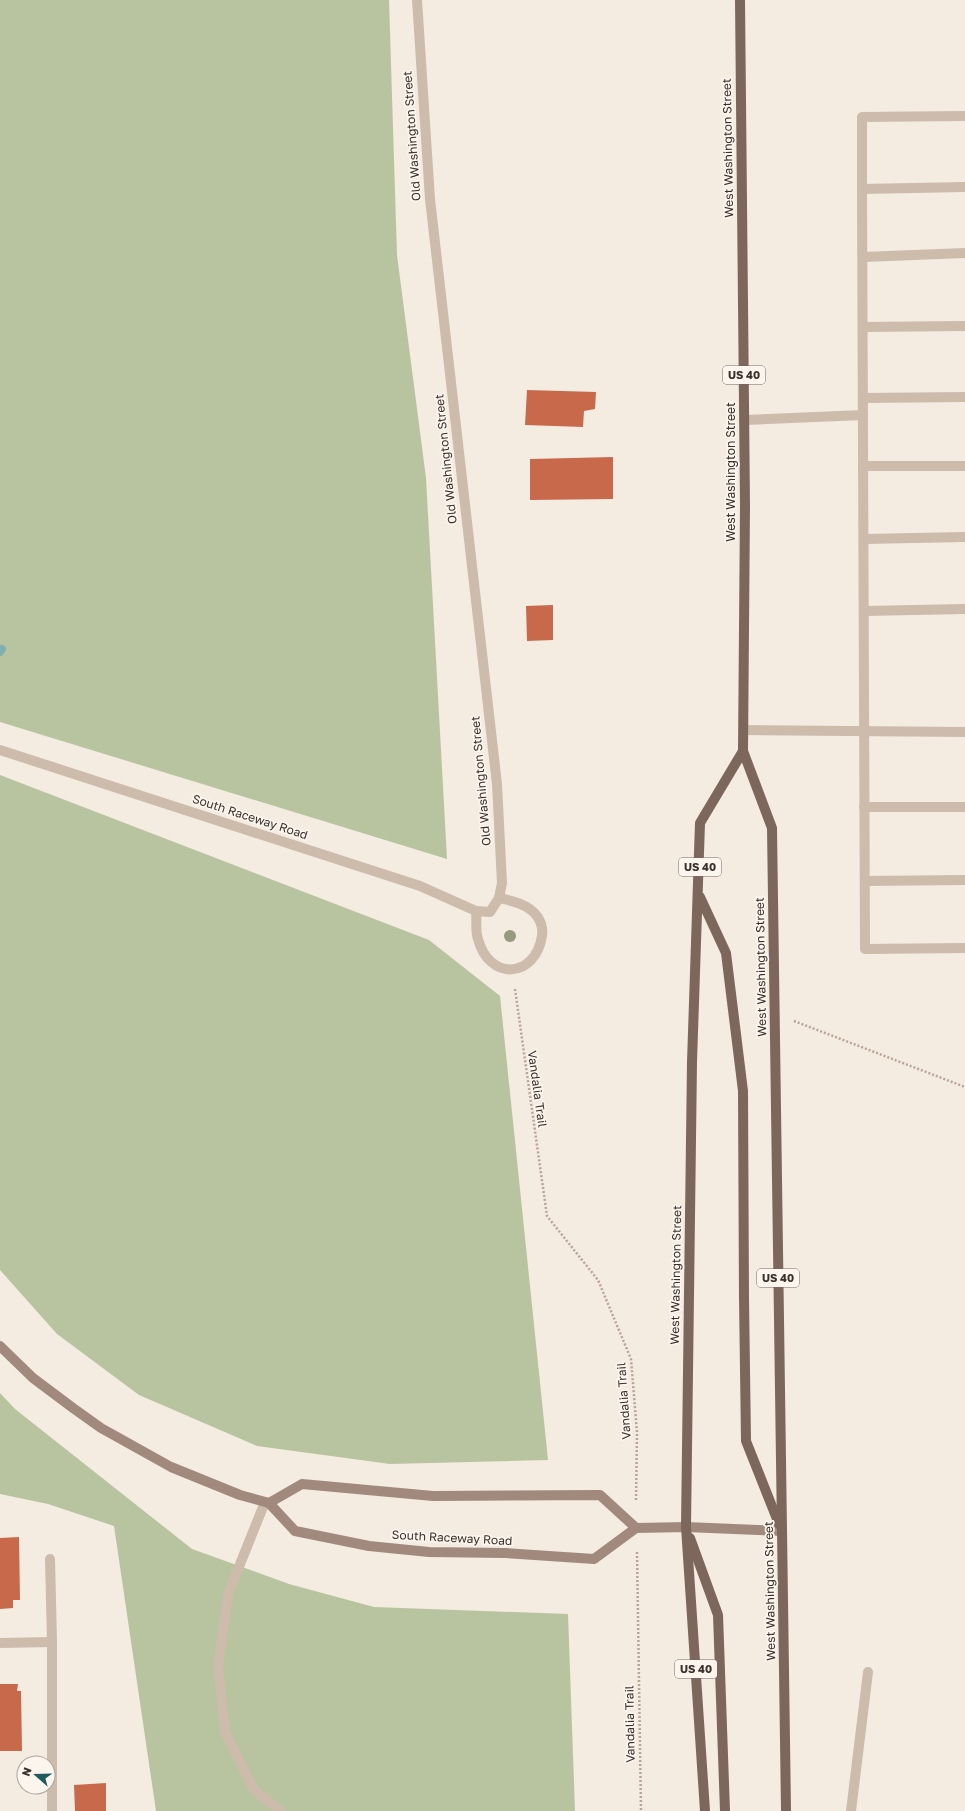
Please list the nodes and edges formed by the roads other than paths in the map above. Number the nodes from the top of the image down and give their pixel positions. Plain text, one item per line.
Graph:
1 (417, 0) edge
2 (740, 0) edge
3 (965, 116) edge
4 (965, 187) edge
5 (862, 189) junction
6 (965, 253) edge
7 (863, 257) junction
8 (965, 326) edge
9 (863, 327) junction
10 (965, 397) edge
11 (863, 398) junction
12 (863, 415) junction
13 (744, 420) junction
14 (863, 466) junction
15 (965, 466) edge
16 (965, 537) edge
17 (864, 539) junction
18 (965, 609) edge
19 (864, 610) junction
20 (744, 730) junction
21 (864, 731) junction
22 (965, 732) edge
23 (0, 750) edge
24 (743, 751) junction
25 (864, 807) junction
26 (965, 807) edge
27 (965, 880) edge
28 (865, 881) junction
29 (699, 896) junction
30 (499, 898) junction
31 (476, 912) junction
32 (490, 912) joint
33 (965, 948) edge
34 (0, 1346) edge
35 (267, 1502) junction
36 (686, 1527) junction
37 (636, 1528) junction
38 (782, 1531) junction
39 (50, 1559) dead end
40 (52, 1642) junction
41 (0, 1643) edge
42 (868, 1672) dead end
43 (52, 1811) edge
44 (280, 1811) edge
45 (705, 1811) edge
46 (725, 1811) edge
47 (786, 1811) edge
48 (851, 1811) edge

1 - 30 street, Old Washington Street
2 - 13 main road, West Washington Street / US 40
3 - 5 street
4 - 5 street
5 - 7 street
6 - 7 street
7 - 9 street
8 - 9 street
9 - 11 street
10 - 11 street
11 - 12 street
12 - 13 street
12 - 14 street
13 - 20 main road, West Washington Street / US 40
14 - 15 street
14 - 17 street
16 - 17 street
17 - 19 street
18 - 19 street
19 - 21 street
20 - 21 street
20 - 24 main road, West Washington Street / US 40
21 - 22 street
21 - 25 street
23 - 31 street, South Raceway Road
24 - 29 main road, West Washington Street / US 40
24 - 38 main road, West Washington Street / US 40
25 - 26 street
25 - 28 street
27 - 28 street
28 - 33 street
29 - 36 main road, West Washington Street / US 40
29 - 38 main road
30 - 31 street
30 - 32 street, Old Washington Street
31 - 32 street, South Raceway Road
34 - 35 main road
35 - 37 main road
35 - 37 main road, South Raceway Road
35 - 44 street
36 - 37 main road
36 - 38 main road
36 - 45 main road, West Washington Street / US 40
36 - 46 main road
38 - 47 main road, West Washington Street / US 40
39 - 40 street
40 - 41 street
40 - 43 street
42 - 48 street

